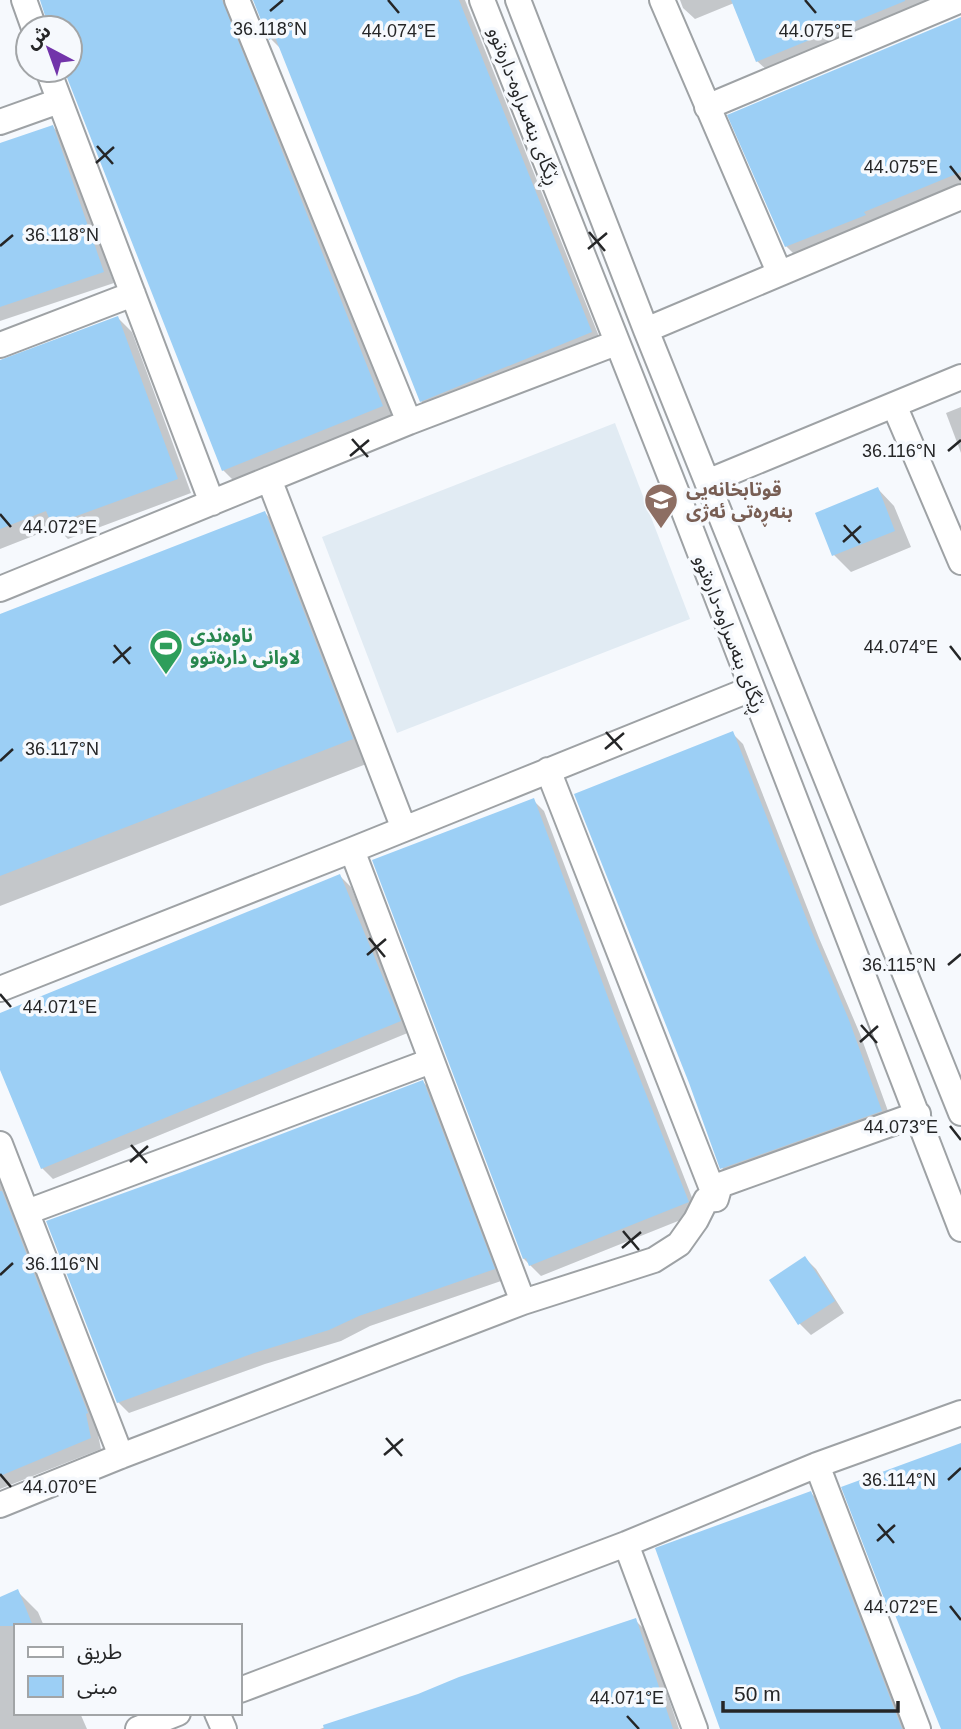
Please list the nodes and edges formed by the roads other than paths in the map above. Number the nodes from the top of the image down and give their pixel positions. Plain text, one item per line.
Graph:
1 (237, 0) edge
2 (482, 0) edge
3 (518, 0) edge
4 (662, 0) edge
5 (961, 0) edge
6 (53, 84) edge
7 (59, 101) junction
8 (707, 107) junction
9 (0, 122) edge
10 (961, 198) edge
11 (779, 272) junction
12 (133, 294) junction
13 (646, 330) junction
14 (616, 343) junction
15 (0, 345) edge
16 (961, 377) edge
17 (894, 405) junction
18 (409, 422) junction
19 (269, 480) junction
20 (707, 482) junction
21 (212, 503) junction
22 (961, 562) edge
23 (0, 589) edge
24 (751, 689) junction
25 (795, 701) junction
26 (761, 715) junction
27 (548, 770) junction
28 (404, 829) junction
29 (352, 850) junction
30 (0, 989) edge
31 (431, 1061) junction
32 (961, 1113) edge
33 (918, 1114) junction
34 (0, 1144) edge
35 (716, 1199) junction
36 (27, 1212) junction
37 (961, 1229) edge
38 (523, 1302) junction
39 (961, 1413) edge
40 (121, 1456) junction
41 (817, 1465) junction
42 (0, 1505) edge
43 (626, 1544) junction
44 (242, 1689) edge
45 (173, 1715) edge
46 (138, 1729) edge
47 (695, 1729) edge
48 (918, 1729) edge

1 - 18 street
2 - 14 street, ڕێگای بنەسراوە-دارەتوو
3 - 13 street, ڕێگای بنەسراوە-دارەتوو
4 - 8 street
5 - 8 street
6 - 7 street
7 - 9 street
7 - 12 street
8 - 11 street
10 - 11 street
11 - 13 street
12 - 15 street
12 - 21 street
13 - 20 street, ڕێگای بنەسراوە-دارەتوو
14 - 18 street
14 - 24 street, ڕێگای بنەسراوە-دارەتوو
16 - 17 street
17 - 20 street
17 - 22 street
18 - 19 street
19 - 21 street
19 - 28 street
20 - 25 street, ڕێگای بنەسراوە-دارەتوو
21 - 23 street
24 - 26 street, ڕێگای بنەسراوە-دارەتوو
24 - 27 street
25 - 26 street
25 - 32 street, ڕێگای بنەسراوە-دارەتوو
26 - 33 street, ڕێگای بنەسراوە-دارەتوو
27 - 28 street
27 - 35 street
28 - 29 street
29 - 30 street
29 - 31 street
31 - 36 street
31 - 38 street
33 - 35 street
33 - 37 street, ڕێگای بنەسراوە-دارەتوو
34 - 36 street
35 - 38 street
36 - 40 street
38 - 40 street
39 - 41 street
40 - 42 street
41 - 43 street
41 - 48 street
43 - 44 street
43 - 47 street
45 - 46 street

